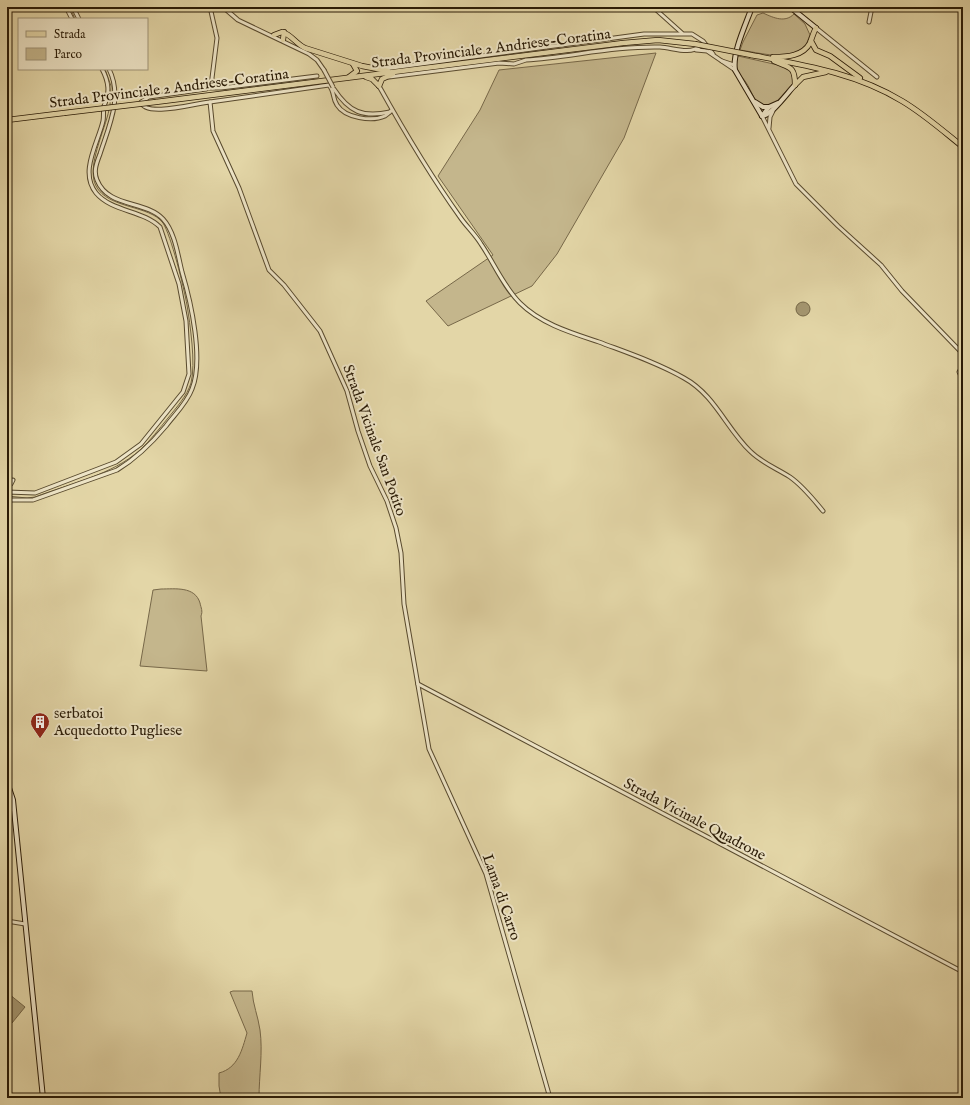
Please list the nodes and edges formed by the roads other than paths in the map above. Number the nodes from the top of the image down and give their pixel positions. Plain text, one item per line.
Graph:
1 (8, 7) edge
2 (66, 7) edge
3 (73, 7) edge
4 (210, 7) edge
5 (223, 7) edge
6 (653, 7) edge
7 (752, 7) edge
8 (790, 7) edge
9 (872, 7) edge
10 (7, 12) edge
11 (72, 18) edge
12 (78, 18) edge
13 (870, 22) dead end
14 (816, 28) junction
15 (284, 32) junction
16 (682, 33) junction
17 (274, 35) junction
18 (283, 40) junction
19 (703, 41) junction
20 (811, 41) junction
21 (696, 50) junction
22 (713, 54) junction
23 (757, 56) junction
24 (736, 57) junction
25 (766, 58) junction
26 (721, 60) junction
27 (726, 61) junction
28 (352, 62) junction
29 (735, 68) junction
30 (102, 70) edge
31 (109, 70) edge
32 (379, 70) junction
33 (396, 72) junction
34 (841, 74) junction
35 (317, 76) dead end
36 (364, 76) junction
37 (386, 76) junction
38 (877, 77) dead end
39 (348, 78) junction
40 (795, 85) junction
41 (379, 86) junction
42 (873, 86) junction
43 (209, 88) junction
44 (752, 100) junction
45 (210, 102) junction
46 (778, 103) junction
47 (769, 107) junction
48 (774, 110) junction
49 (391, 111) junction
50 (762, 116) junction
51 (7, 120) edge
52 (770, 132) junction
53 (99, 135) junction
54 (105, 137) junction
55 (963, 147) edge
56 (118, 200) junction
57 (115, 206) junction
58 (176, 248) junction
59 (168, 250) junction
60 (193, 320) junction
61 (186, 321) junction
62 (963, 354) edge
63 (963, 366) edge
64 (963, 380) edge
65 (177, 399) junction
66 (183, 404) junction
67 (77, 477) junction
68 (13, 480) dead end
69 (7, 484) edge
70 (80, 484) junction
71 (7, 492) edge
72 (7, 500) edge
73 (823, 511) dead end
74 (418, 684) junction
75 (7, 782) edge
76 (7, 921) edge
77 (25, 924) junction
78 (963, 972) edge
79 (43, 1098) edge
80 (550, 1098) edge

1 - 10 street
2 - 11 street
3 - 12 street
4 - 43 street
5 - 17 street
6 - 16 street
7 - 24 main road
8 - 14 main road
9 - 13 street
14 - 20 main road
14 - 38 street
15 - 17 main road
15 - 18 main road
15 - 28 main road
16 - 19 street
16 - 32 street
17 - 18 street
18 - 49 street, bridge
19 - 21 street
19 - 22 street
20 - 23 main road
20 - 42 main road
21 - 22 street
21 - 37 street
22 - 26 street
23 - 25 main road, Strada Provinciale 2 Andriese-Coratina
23 - 33 main road, Strada Provinciale 2 Andriese-Coratina, bridge
24 - 27 street
24 - 29 main road
25 - 34 main road, Strada Provinciale 2 Andriese-Coratina
25 - 40 main road
26 - 27 street
26 - 29 street
27 - 29 street
28 - 32 main road
28 - 39 main road
29 - 44 main road
30 - 53 street
31 - 54 street
32 - 33 main road
33 - 36 main road, Strada Provinciale 2 Andriese-Coratina
33 - 37 main road
34 - 40 main road
34 - 42 main road, Strada Provinciale 2 Andriese-Coratina
35 - 43 street
36 - 39 main road, Strada Provinciale 2 Andriese-Coratina
36 - 41 main road
37 - 41 main road
39 - 51 main road, Strada Provinciale 2 Andriese-Coratina, bridge
40 - 46 main road
41 - 49 street
42 - 55 main road, Strada Provinciale 2 Andriese-Coratina
43 - 45 street
44 - 47 main road
44 - 50 main road
45 - 49 street
45 - 74 street, Strada Vicinale San Potito
46 - 47 main road
46 - 48 main road
47 - 50 main road
48 - 50 main road
48 - 52 street
49 - 73 street
50 - 52 street
52 - 62 street
53 - 54 street
53 - 57 street
54 - 56 street
56 - 57 street
56 - 58 street
57 - 59 street
58 - 59 street
58 - 60 street
59 - 61 street
60 - 61 street
60 - 66 street
61 - 65 street
63 - 64 street
65 - 66 street
65 - 67 street
66 - 70 street
67 - 70 street
67 - 71 street
68 - 69 street
70 - 72 street
74 - 78 street, Strada Vicinale Quadrone
74 - 80 street, Lama di Carro
75 - 77 main road
76 - 77 street
77 - 79 main road

